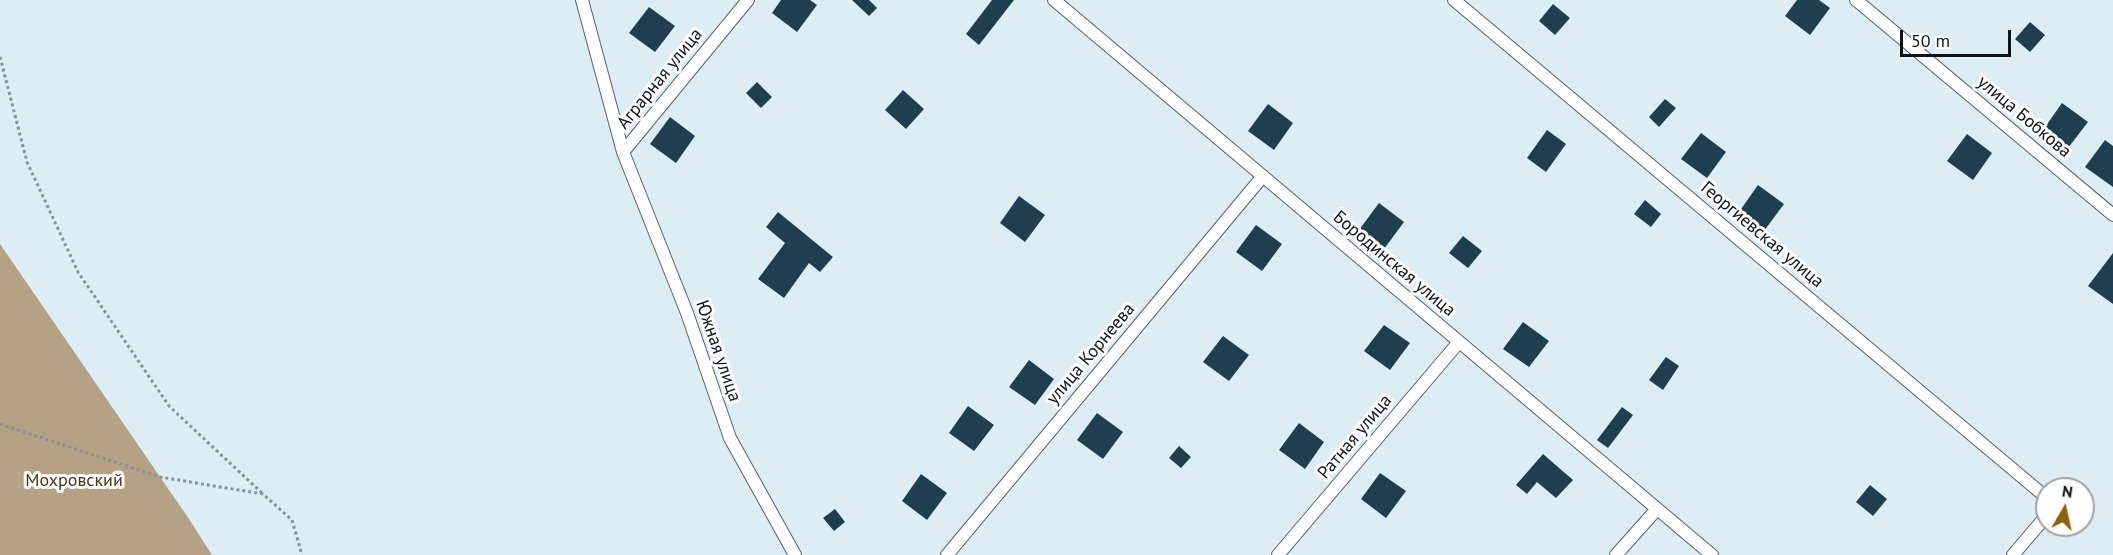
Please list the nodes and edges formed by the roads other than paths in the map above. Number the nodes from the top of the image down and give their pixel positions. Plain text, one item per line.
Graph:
1 (582, 0) edge
2 (748, 0) edge
3 (1054, 0) edge
4 (1454, 0) edge
5 (1856, 0) edge
6 (623, 152) junction
7 (1263, 176) junction
8 (2113, 215) edge
9 (1459, 342) junction
10 (2035, 488) edge
11 (1657, 509) junction
12 (2035, 529) edge
13 (795, 555) edge
14 (947, 555) edge
15 (1278, 555) edge
16 (1616, 555) edge
17 (1712, 555) edge
18 (2013, 555) edge

1 - 6 street, Южная улица
2 - 6 street, Аграрная улица
3 - 7 street, Бородинская улица
4 - 10 street, Георгиевская улица
5 - 8 street, улица Бобкова
6 - 13 street, Южная улица
7 - 9 street, Бородинская улица
7 - 14 street, улица Корнеева
9 - 11 street, Бородинская улица
9 - 15 street, Ратная улица
11 - 16 street
11 - 17 street, Бородинская улица
12 - 18 street

